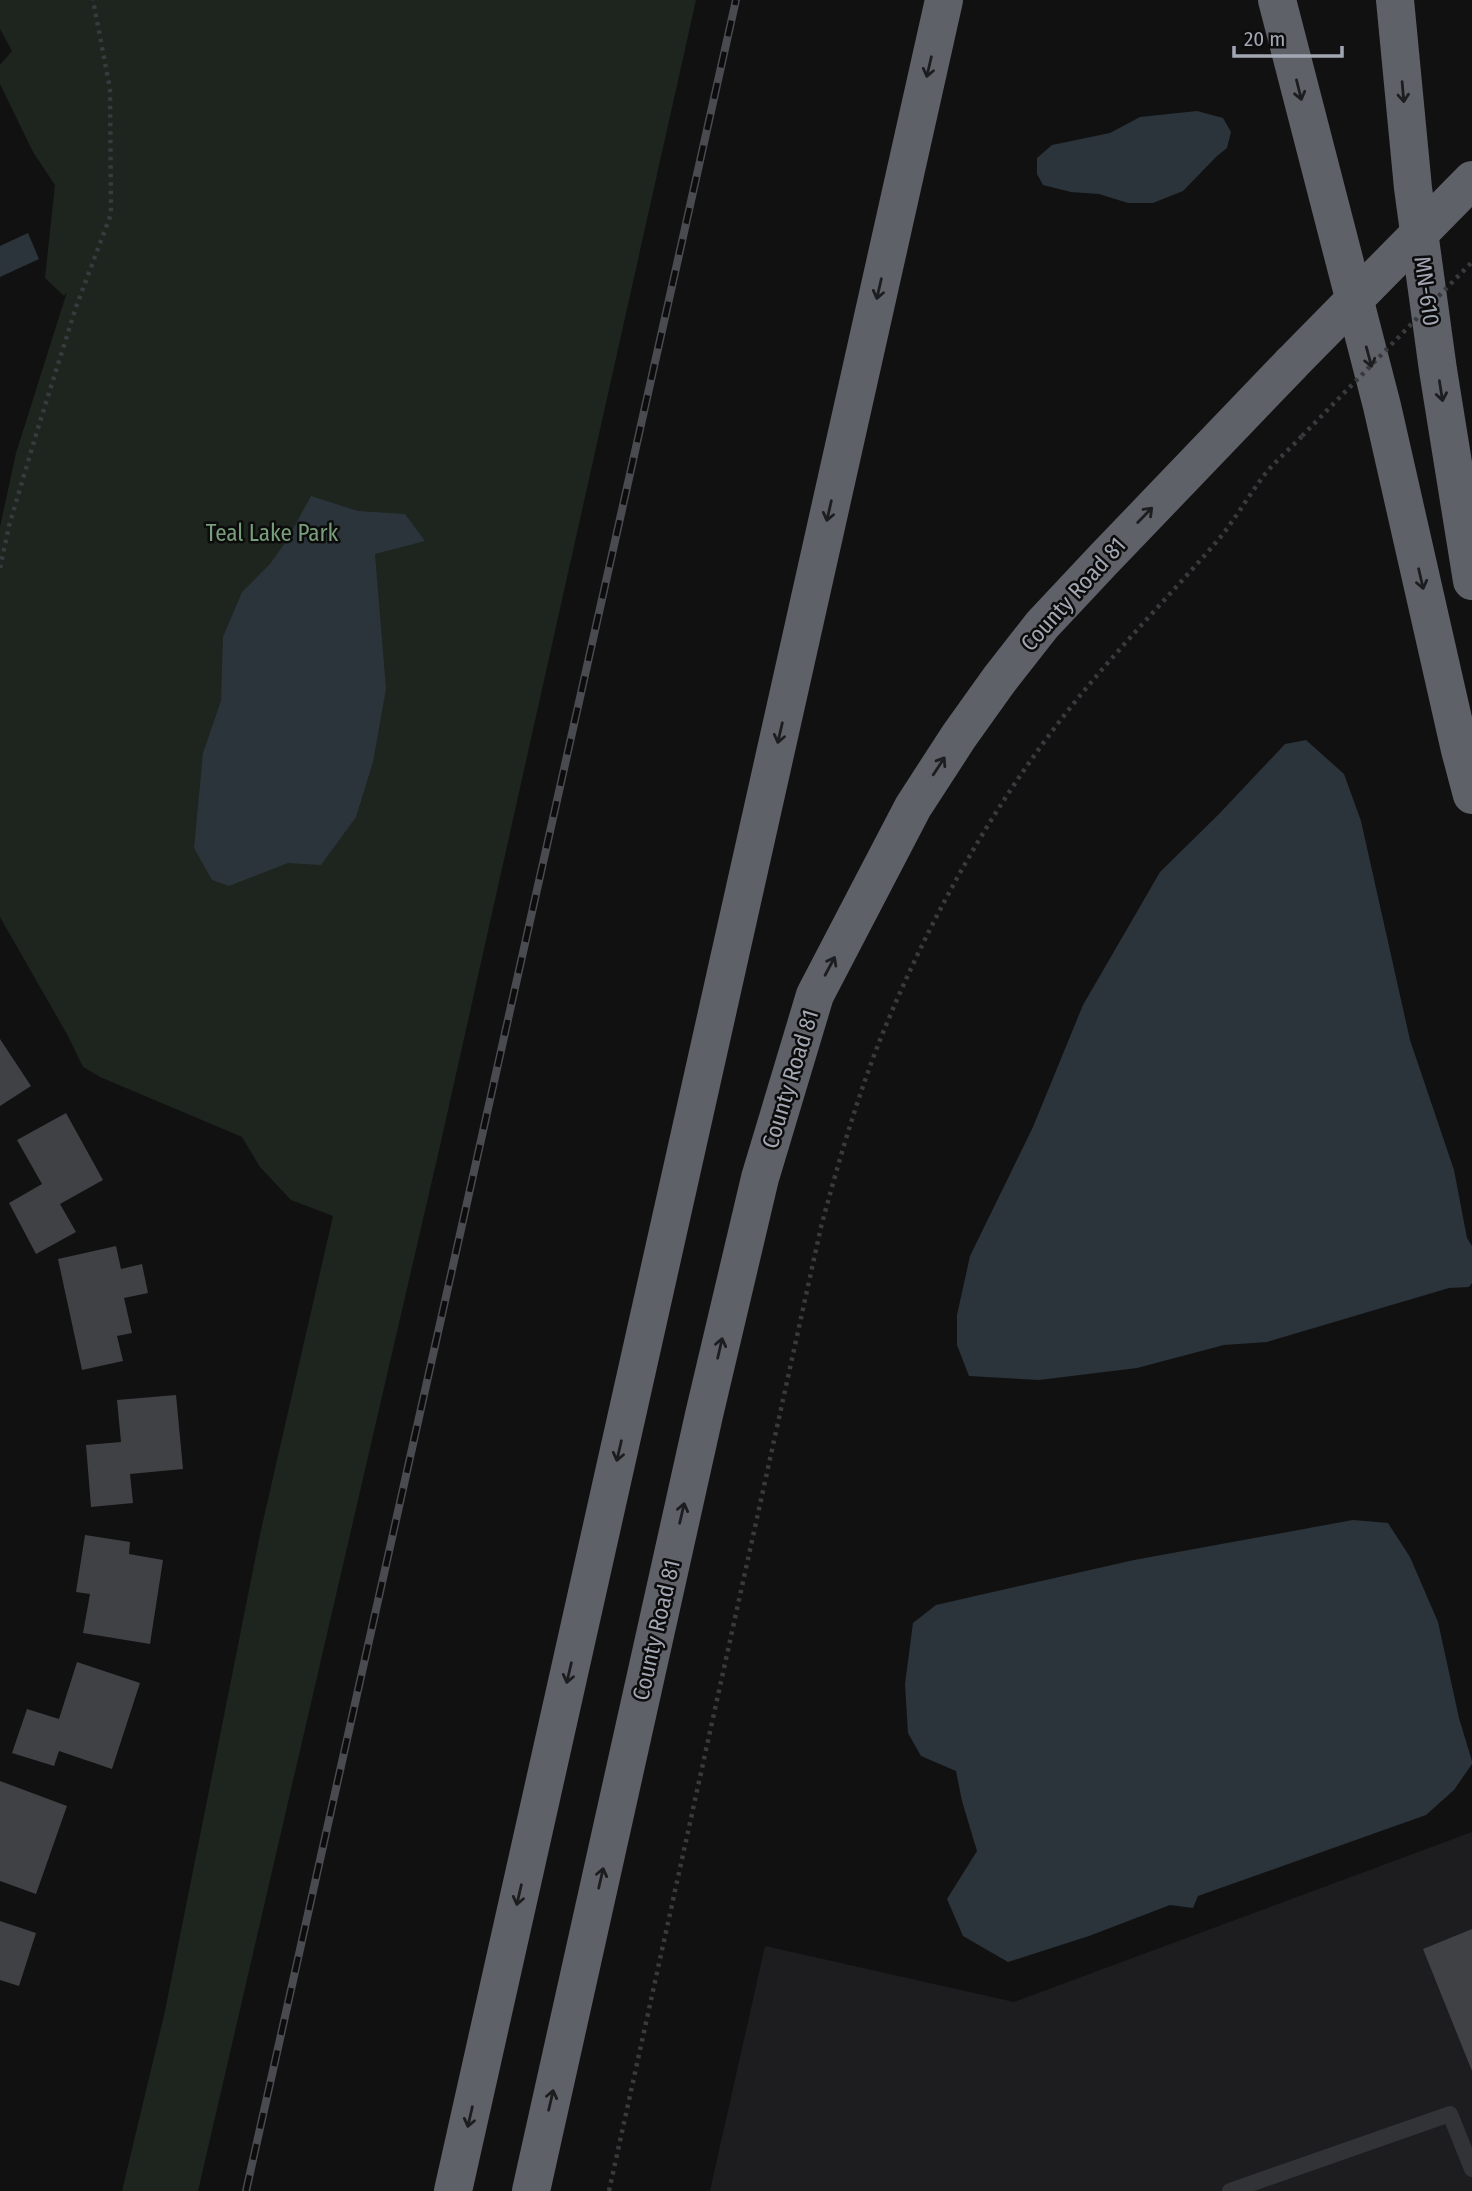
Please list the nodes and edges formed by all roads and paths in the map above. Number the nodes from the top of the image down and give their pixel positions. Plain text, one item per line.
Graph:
1 (93, 0) edge
2 (944, 0) edge
3 (1277, 0) edge
4 (1395, 0) edge
5 (1472, 180) edge
6 (1472, 262) edge
7 (0, 568) edge
8 (1472, 581) edge
9 (1472, 795) edge
10 (1472, 2169) edge
11 (453, 2191) edge
12 (531, 2191) edge
13 (609, 2191) edge
14 (1230, 2191) edge

1 - 7 path
2 -> 11 highway
3 -> 9 highway
4 -> 8 highway, MN-610
12 -> 5 highway, County Road 81, bridge
6 - 13 path, bridge
10 - 14 lane

